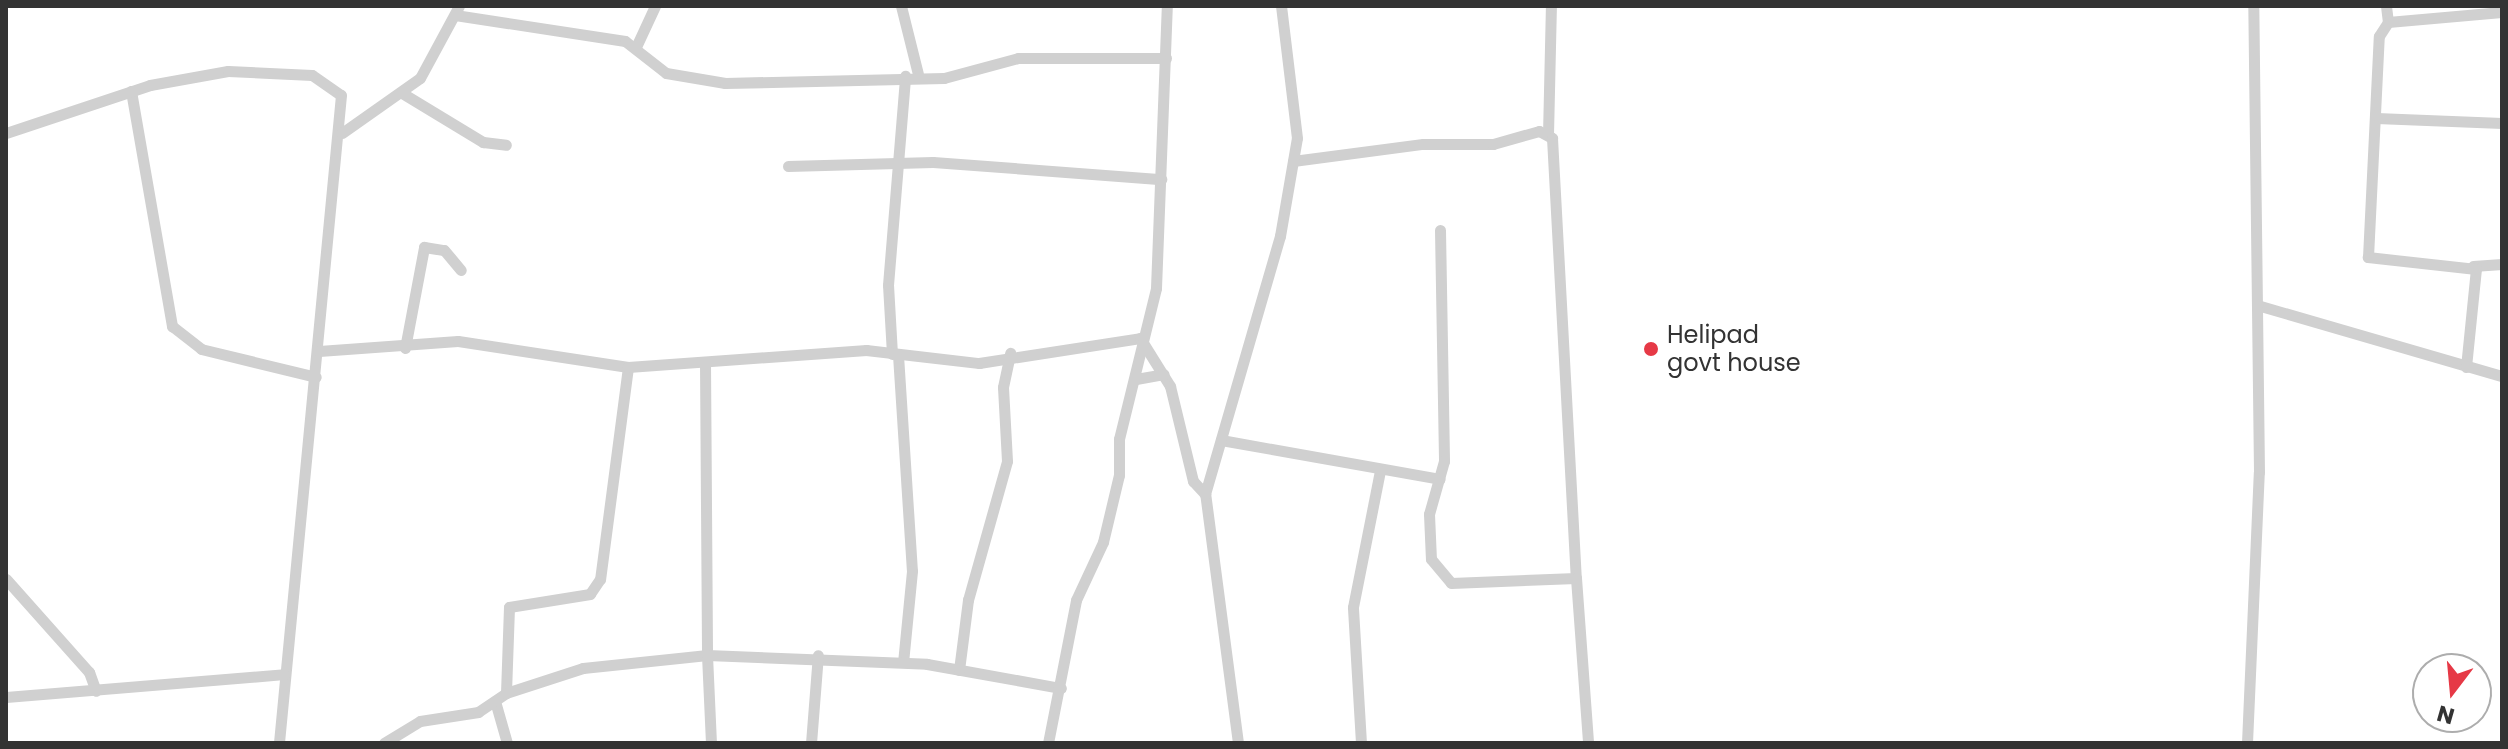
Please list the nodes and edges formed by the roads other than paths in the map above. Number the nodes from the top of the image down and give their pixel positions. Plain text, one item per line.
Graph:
1 (655, 6) edge
2 (901, 6) edge
3 (1167, 6) edge
4 (1281, 6) edge
5 (1551, 6) edge
6 (2253, 6) edge
7 (2386, 6) edge
8 (457, 10) edge
9 (2502, 12) edge
10 (2388, 22) junction
11 (636, 47) junction
12 (1166, 58) junction
13 (910, 75) junction
14 (891, 78) junction
15 (131, 91) junction
16 (402, 93) junction
17 (898, 95) junction
18 (2376, 118) junction
19 (2502, 123) edge
20 (6, 133) edge
21 (342, 133) junction
22 (1548, 135) junction
23 (506, 145) dead end
24 (1293, 161) junction
25 (898, 164) junction
26 (788, 166) dead end
27 (1161, 179) junction
28 (1440, 230) dead end
29 (2502, 264) edge
30 (2473, 266) junction
31 (461, 270) dead end
32 (2257, 305) junction
33 (415, 324) junction
34 (1140, 338) junction
35 (431, 341) junction
36 (405, 348) junction
37 (319, 351) junction
38 (1010, 353) junction
39 (895, 354) junction
40 (705, 362) junction
41 (628, 367) junction
42 (2466, 367) junction
43 (1164, 374) junction
44 (2502, 376) edge
45 (316, 377) junction
46 (1136, 379) junction
47 (1221, 440) junction
48 (1380, 471) junction
49 (1440, 479) junction
50 (1205, 494) junction
51 (1576, 578) junction
52 (6, 579) edge
53 (707, 655) junction
54 (818, 655) junction
55 (903, 662) junction
56 (959, 670) junction
57 (284, 674) junction
58 (1061, 688) junction
59 (96, 691) junction
60 (506, 693) junction
61 (6, 697) edge
62 (495, 701) junction
63 (279, 743) edge
64 (384, 743) edge
65 (507, 743) edge
66 (711, 743) edge
67 (811, 743) edge
68 (1048, 743) edge
69 (1238, 743) edge
70 (1361, 743) edge
71 (1588, 743) edge
72 (2247, 743) edge

1 - 11 street
2 - 13 street
3 - 12 street
4 - 24 street
5 - 22 street
6 - 32 street
7 - 10 street
8 - 11 street
8 - 16 street
9 - 10 street
10 - 18 street
11 - 14 street
12 - 13 street
12 - 27 street
13 - 14 street
13 - 17 street
14 - 17 street
15 - 20 street
15 - 21 street
15 - 45 street
16 - 21 street
16 - 23 street
17 - 25 street
18 - 19 street
18 - 30 street
21 - 37 street
22 - 24 street
22 - 51 street
24 - 47 street
25 - 26 street
25 - 27 street
25 - 39 street
27 - 34 street
28 - 49 street
29 - 30 street
30 - 42 street
31 - 33 street
32 - 42 street
32 - 72 street
33 - 35 street
33 - 36 street
34 - 38 street
34 - 43 street
34 - 46 street
35 - 36 street
35 - 41 street
36 - 37 street
37 - 45 street
38 - 39 street
38 - 56 street
39 - 40 street
39 - 55 street
40 - 41 street
40 - 53 street
41 - 60 street
42 - 44 street
43 - 46 street
43 - 50 street
45 - 57 street
46 - 58 street
47 - 48 street
47 - 50 street
48 - 49 street
48 - 70 street
49 - 51 street
50 - 69 street
51 - 71 street
52 - 59 street
53 - 54 street
53 - 60 street
53 - 66 street
54 - 55 street
54 - 67 street
55 - 56 street
56 - 58 street
57 - 59 street
57 - 63 street
58 - 68 street
59 - 61 street
60 - 62 street
62 - 64 street
62 - 65 street

